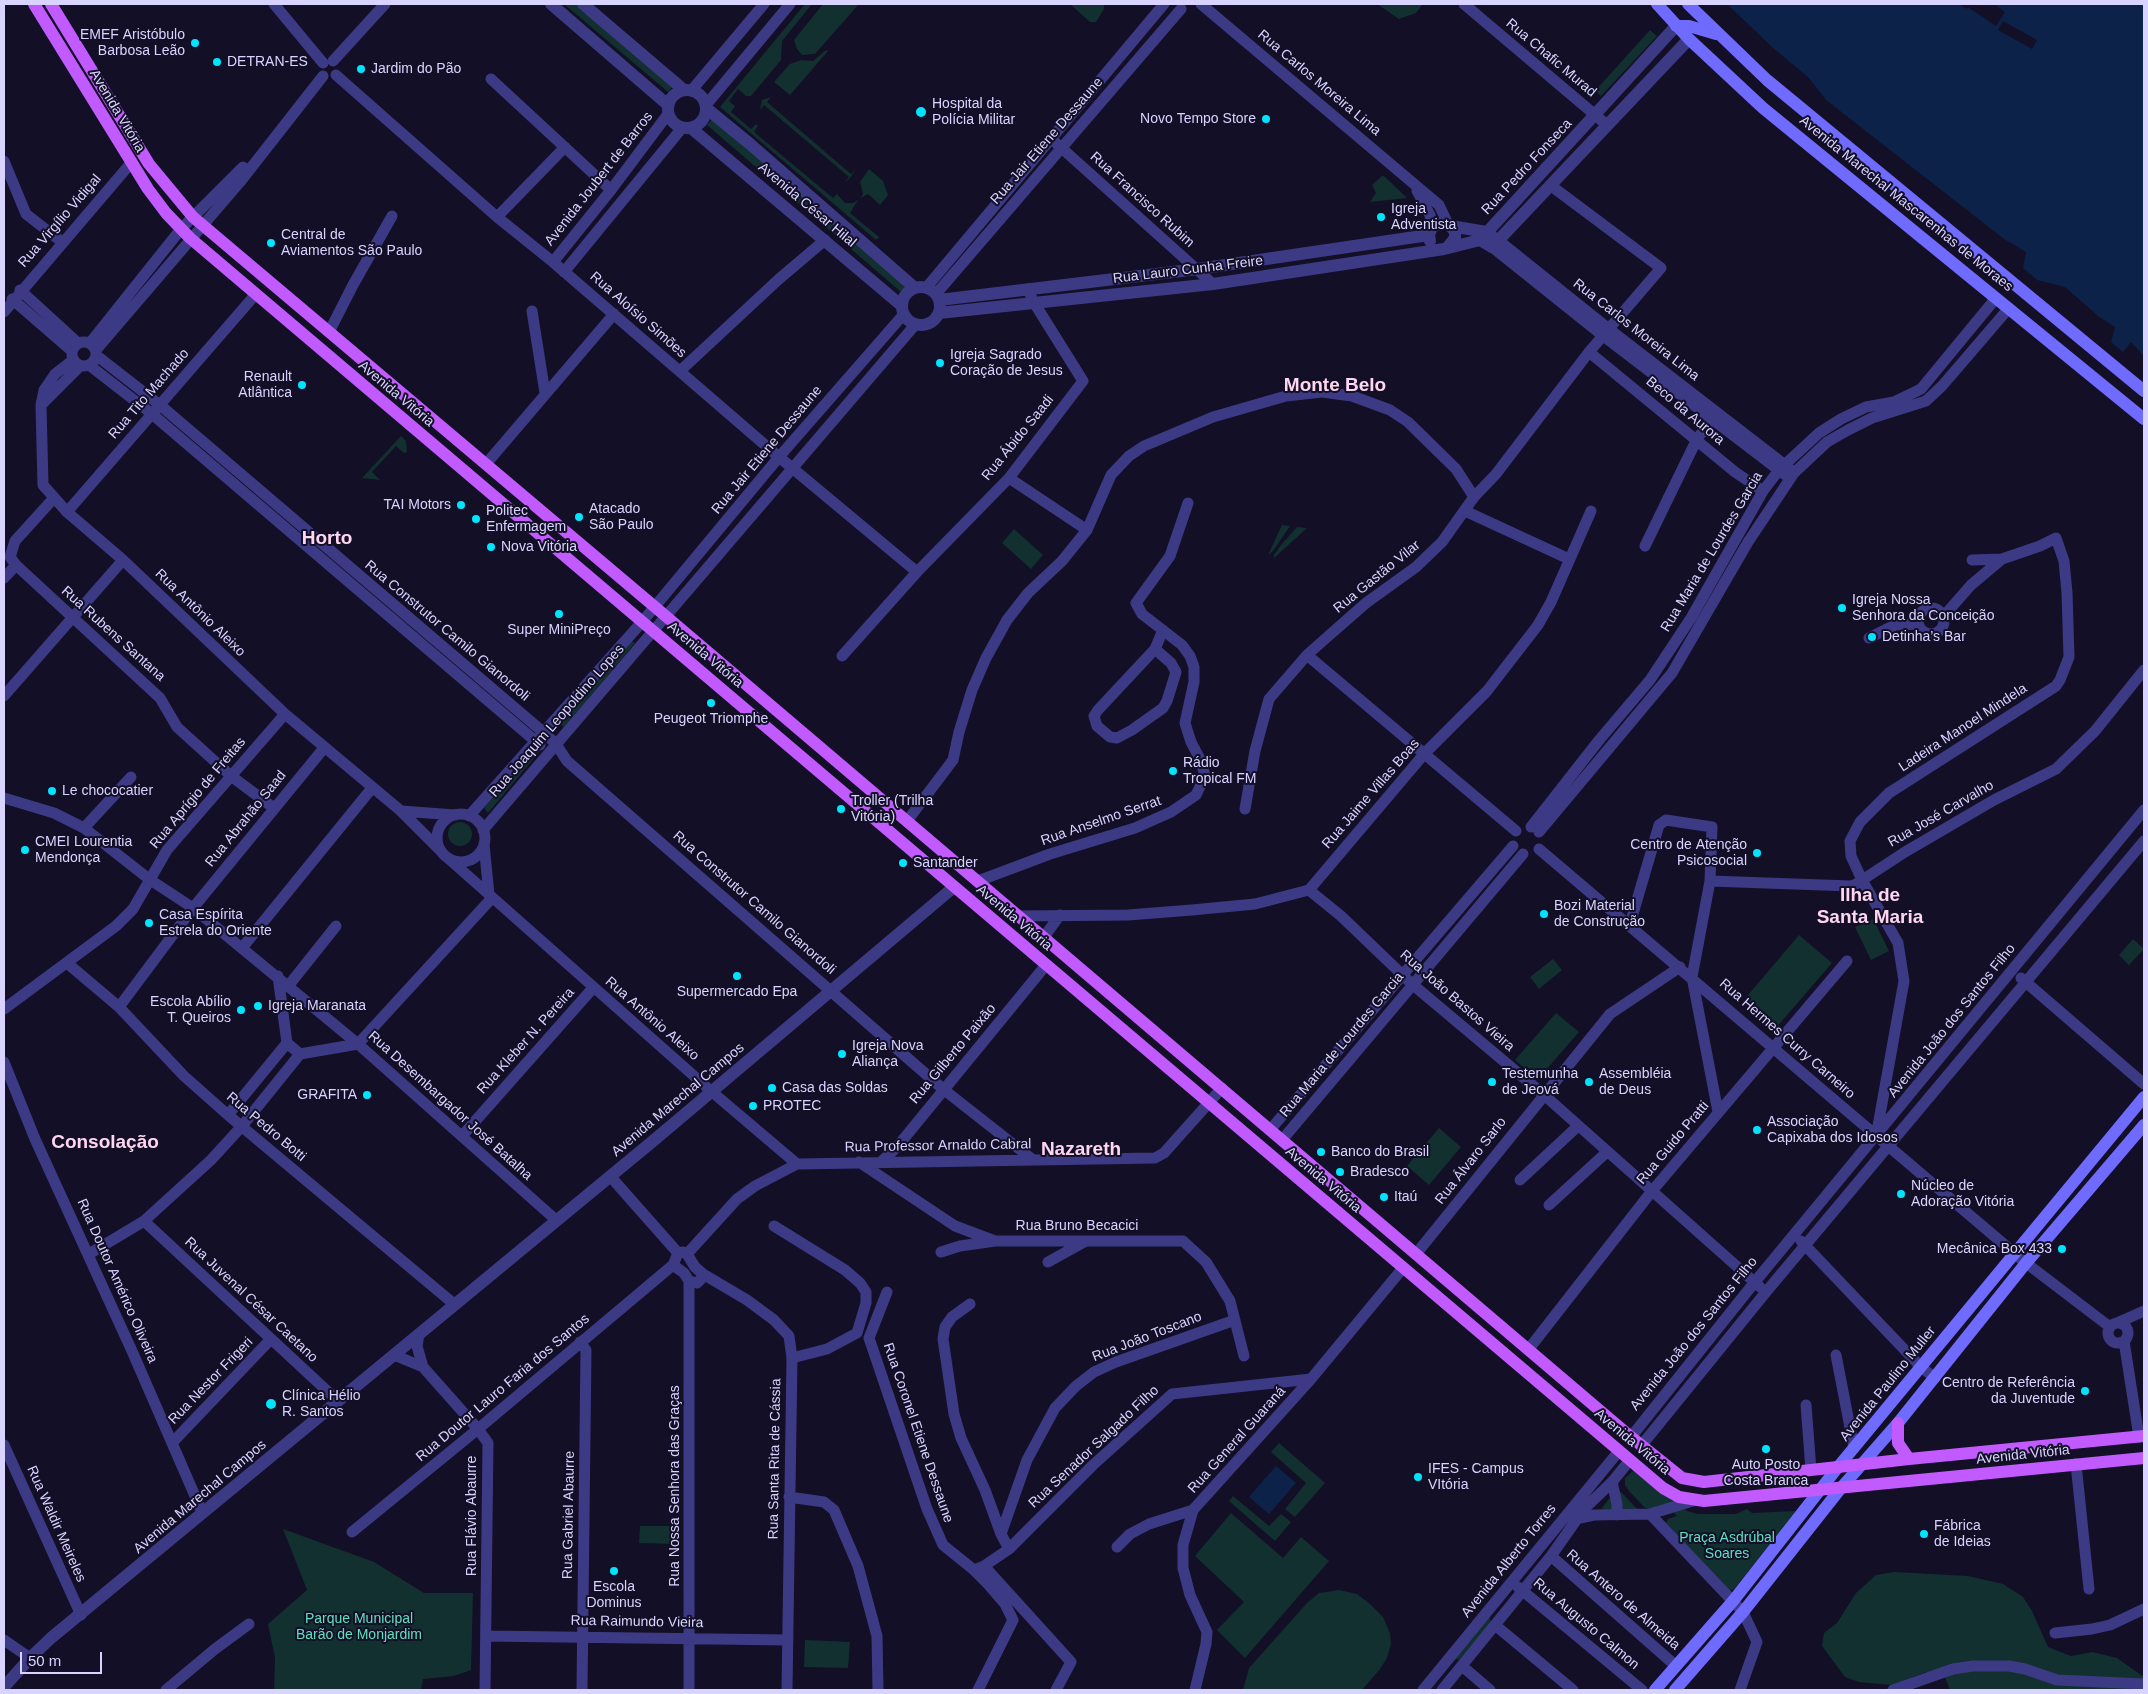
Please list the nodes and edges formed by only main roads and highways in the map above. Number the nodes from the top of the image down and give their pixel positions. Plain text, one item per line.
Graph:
1 (34, 4) edge
2 (51, 4) edge
3 (1657, 4) edge
4 (1691, 5) edge
5 (1676, 26) junction
6 (1718, 34) junction
7 (2144, 391) edge
8 (2144, 419) edge
9 (954, 887) junction
10 (993, 894) junction
11 (2144, 1097) edge
12 (2144, 1124) edge
13 (2117, 1130) junction
14 (2128, 1144) junction
15 (2084, 1170) junction
16 (2096, 1181) junction
17 (1898, 1423) junction
18 (2142, 1436) edge
19 (1631, 1437) junction
20 (1642, 1446) junction
21 (1619, 1451) junction
22 (2144, 1458) edge
23 (1909, 1459) junction
24 (1630, 1460) junction
25 (1862, 1464) junction
26 (1838, 1467) junction
27 (1841, 1488) junction
28 (1820, 1489) junction
29 (1656, 1690) edge
30 (1675, 1690) edge

1 - 9 main road, Avenida Vitória
2 - 10 main road, Avenida Vitória
3 - 5 main road, Avenida Marechal Mascarenhas de Moraes
4 - 6 main road, Avenida Marechal Mascarenhas de Moraes
5 - 6 main road
5 - 8 main road, Avenida Marechal Mascarenhas de Moraes
6 - 7 main road, Avenida Marechal Mascarenhas de Moraes
9 - 10 main road
9 - 21 main road, Avenida Vitória
10 - 19 main road, Avenida Vitória
11 - 13 main road, Avenida Paulino Muller
12 - 14 main road
13 - 14 main road
13 - 15 main road, Avenida Paulino Muller
14 - 16 main road
15 - 16 main road
15 - 26 main road, Avenida Paulino Muller
16 - 17 main road
17 - 23 main road
17 - 25 main road
18 - 23 main road, Avenida Vitória
19 - 20 main road, Avenida Vitória
19 - 21 main road
20 - 24 main road
20 - 26 main road, Avenida Vitória
21 - 24 main road, Avenida Vitória
22 - 27 main road, Avenida Vitória
23 - 25 main road, Avenida Vitória
24 - 28 main road, Avenida Vitória
25 - 26 main road, Avenida Vitória
25 - 27 main road
26 - 28 main road, Avenida Paulino Muller
27 - 28 main road, Avenida Vitória
27 - 30 main road
28 - 29 main road, Avenida Paulino Muller

